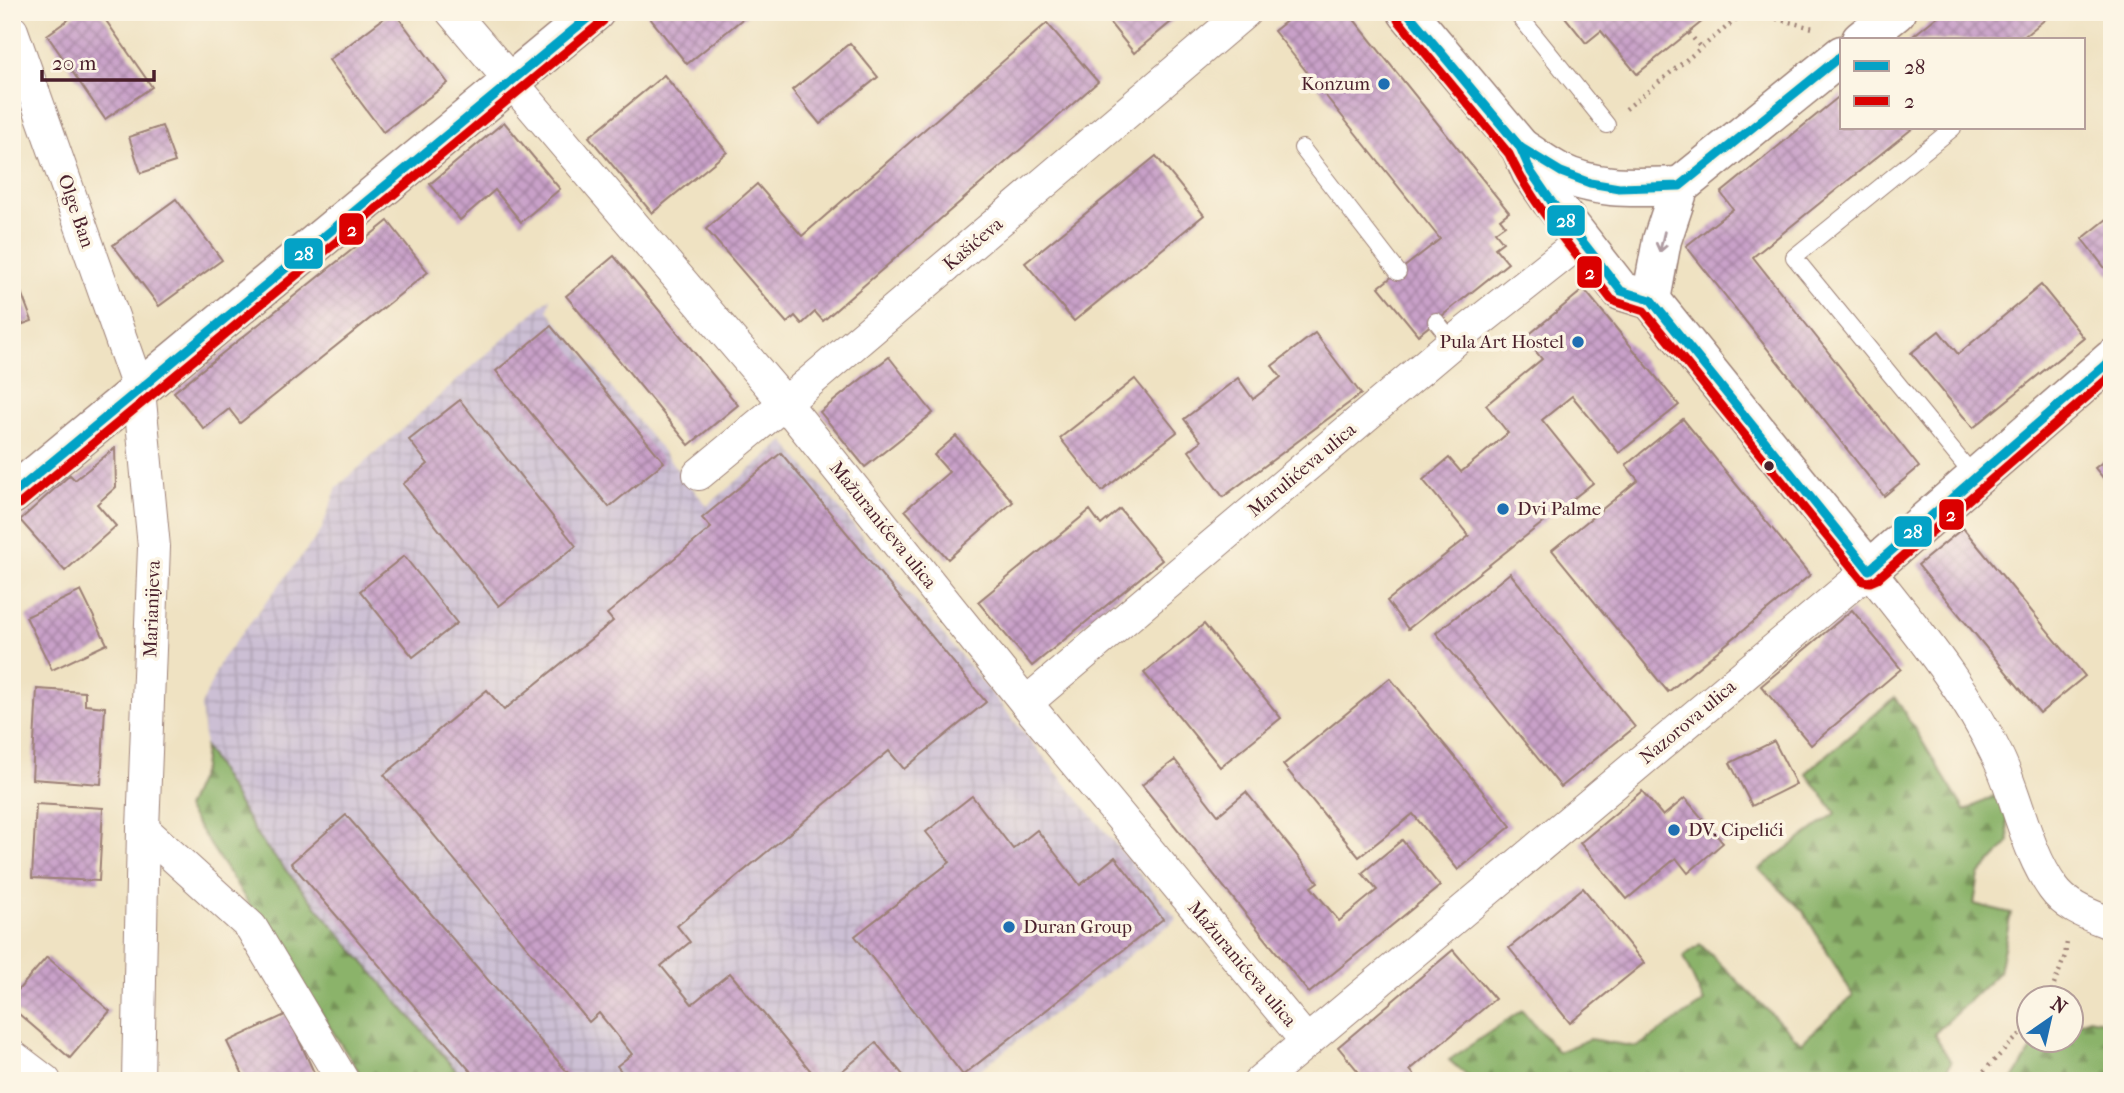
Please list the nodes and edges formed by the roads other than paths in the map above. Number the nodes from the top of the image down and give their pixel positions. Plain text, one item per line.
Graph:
1 (452, 12) edge
2 (595, 12) edge
3 (1245, 12) edge
4 (1408, 12) edge
5 (1516, 12) edge
6 (1896, 12) edge
7 (12, 31) edge
8 (1864, 38) edge
9 (1840, 57) edge
10 (510, 82) junction
11 (1607, 125) road end
12 (1950, 130) edge
13 (1520, 147) junction
14 (1302, 148) dead end
15 (1680, 187) junction
16 (1581, 241) junction
17 (1398, 272) dead end
18 (1651, 300) junction
19 (2112, 359) edge
20 (139, 390) junction
21 (785, 403) junction
22 (699, 474) dead end
23 (1976, 478) junction
24 (12, 495) edge
25 (1869, 570) junction
26 (1026, 703) junction
27 (143, 829) junction
28 (2112, 924) edge
29 (1307, 1042) junction
30 (12, 1056) edge
31 (45, 1081) edge
32 (138, 1081) edge
33 (342, 1081) edge
34 (1261, 1081) edge

1 - 10 street, Mažuranićeva ulica
2 - 10 main road
3 - 21 street, Kašićeva
4 - 13 main road
5 - 11 lane
6 - 8 main road
7 - 20 street, Olge Ban
9 - 15 main road
10 - 20 main road
10 - 21 street, Mažuranićeva ulica
12 - 23 lane
13 - 15 main road
13 - 16 main road
14 - 17 lane
15 -> 18 main road
16 - 18 main road
16 - 26 street, Marulićeva ulica
18 - 25 main road
19 - 23 main road, Nazorova ulica
20 - 24 main road
20 - 27 street, Marianijeva
21 - 22 street, Kašićeva
21 - 26 street, Mažuranićeva ulica
23 - 25 main road, Nazorova ulica
25 - 28 street
25 - 29 street, Nazorova ulica
26 - 29 street, Mažuranićeva ulica
27 - 32 street, Marianijeva
27 - 33 street
29 - 34 street, Nazorova ulica
30 - 31 street

